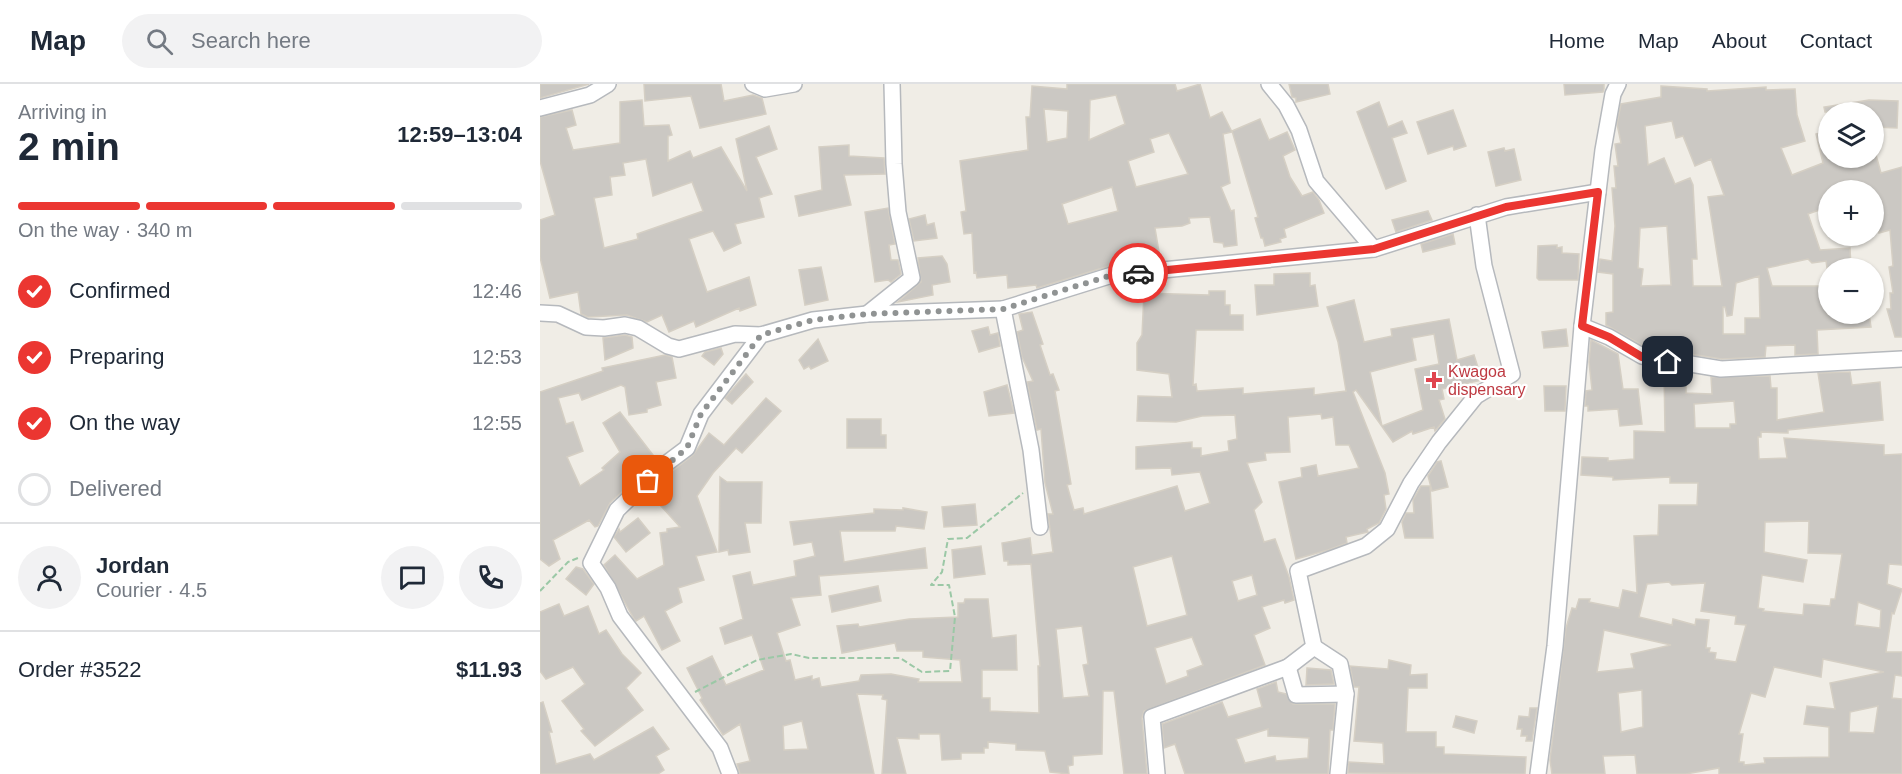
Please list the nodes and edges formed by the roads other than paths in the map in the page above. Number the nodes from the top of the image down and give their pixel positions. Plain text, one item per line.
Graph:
1 (608, 84) edge
2 (753, 84) edge
3 (794, 84) edge
4 (892, 84) edge
5 (1269, 84) edge
6 (1618, 84) edge
7 (540, 108) edge
8 (1598, 192) junction
9 (1477, 215) junction
10 (1374, 249) junction
11 (1003, 309) junction
12 (540, 313) edge
13 (867, 314) junction
14 (1582, 326) junction
15 (761, 335) junction
16 (1902, 359) edge
17 (1040, 527) dead end
18 (1314, 647) junction
19 (1288, 667) junction
20 (1346, 694) junction
21 (730, 774) edge
22 (1157, 774) edge
23 (1338, 774) edge
24 (1538, 774) edge

1 - 7 street
2 - 3 street
4 - 13 street
5 - 10 street
6 - 8 street
8 - 9 street
8 - 14 street
9 - 10 street
9 - 18 street
10 - 11 street
11 - 13 street
11 - 17 street
12 - 15 street
13 - 15 street
14 - 16 street
14 - 24 street
15 - 21 street
18 - 19 street
18 - 20 street
19 - 20 street
19 - 22 street
20 - 23 street

